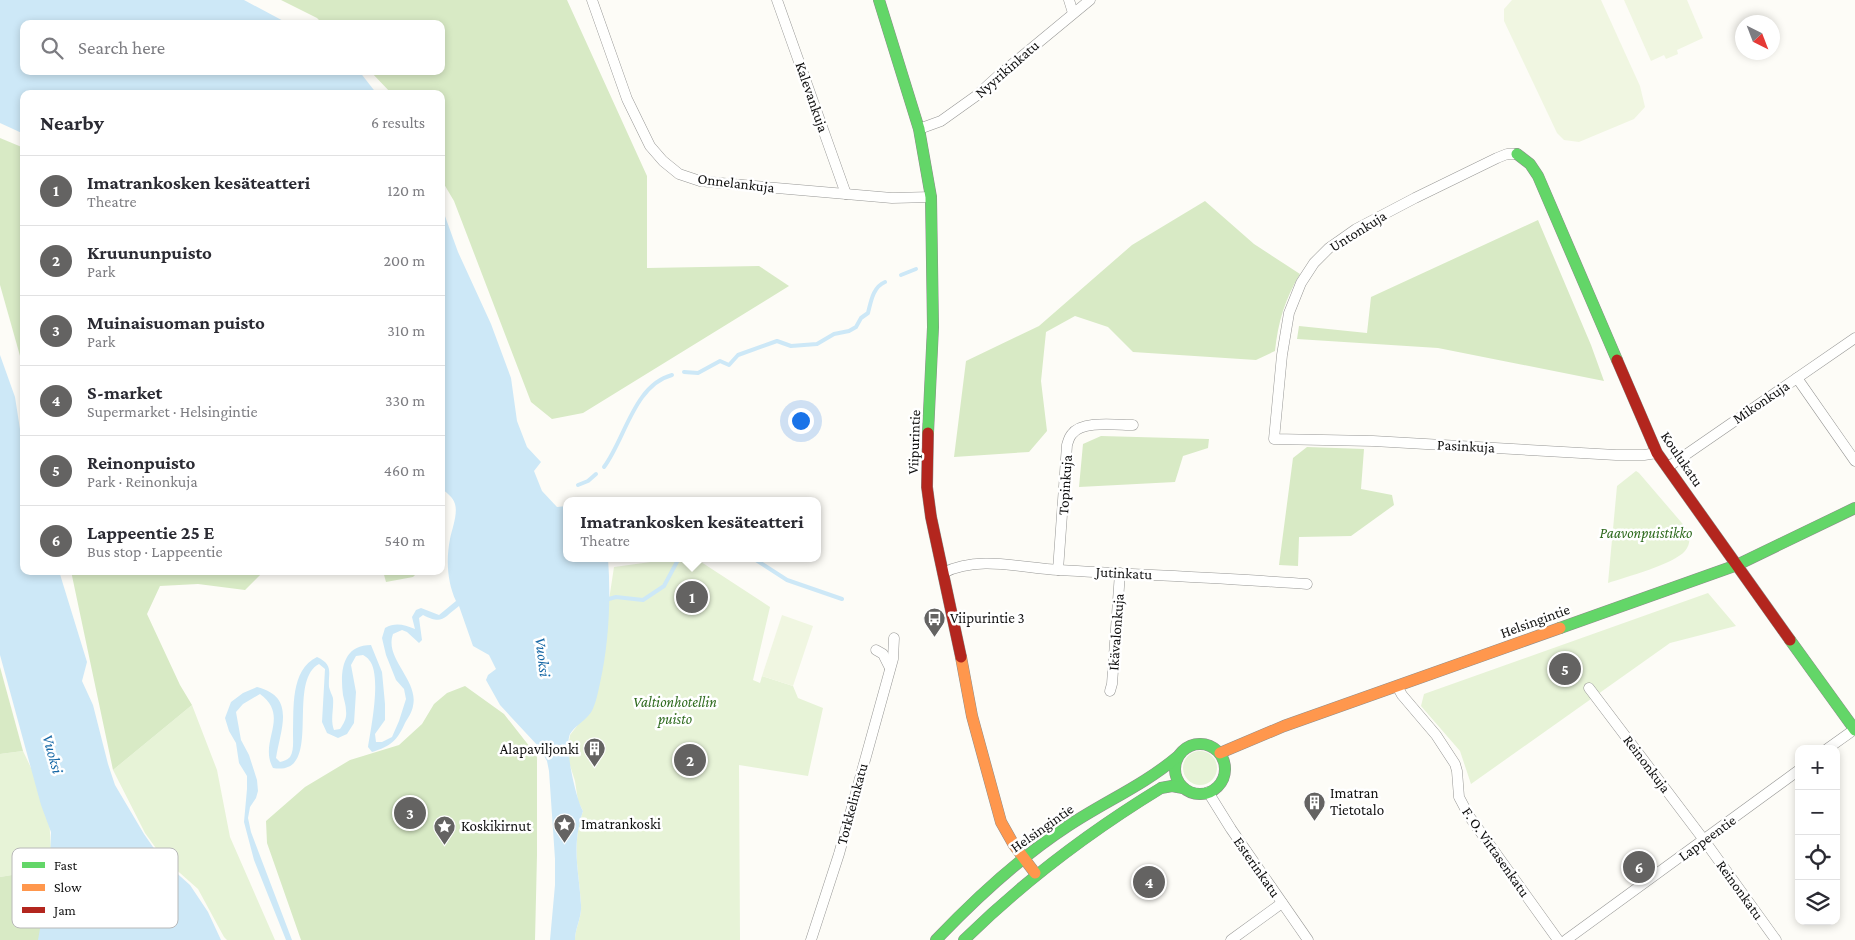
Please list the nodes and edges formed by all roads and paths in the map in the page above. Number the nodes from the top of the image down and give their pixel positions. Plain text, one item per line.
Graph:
1 (592, 0) edge
2 (778, 0) edge
3 (879, 0) edge
4 (1069, 0) edge
5 (1090, 0) edge
6 (1073, 13) junction
7 (919, 129) junction
8 (1516, 154) joint
9 (846, 194) junction
10 (931, 197) junction
11 (1855, 338) edge
12 (1797, 378) junction
13 (1133, 425) dead end
14 (1274, 439) joint
15 (1657, 453) junction
16 (1855, 461) edge
17 (1668, 467) junction
18 (1855, 508) edge
19 (1737, 565) junction
20 (1058, 570) junction
21 (943, 573) junction
22 (1120, 573) junction
23 (1307, 584) dead end
24 (894, 638) dead end
25 (876, 650) dead end
26 (890, 668) junction
27 (1397, 686) junction
28 (1589, 688) dead end
29 (1110, 691) dead end
30 (1855, 729) edge
31 (1833, 745) edge
32 (1220, 753) junction
33 (1178, 756) junction
34 (1795, 773) edge
35 (1183, 788) junction
36 (1208, 792) junction
37 (1704, 840) junction
38 (1023, 858) junction
39 (1035, 873) junction
40 (1282, 903) junction
41 (811, 940) edge
42 (936, 940) edge
43 (964, 940) edge
44 (1231, 940) edge
45 (1308, 940) edge
46 (1558, 940) edge
47 (1566, 940) edge
48 (1776, 940) edge

1 - 9 street, Onnelankuja
2 - 9 street, Kalevankuja
3 - 7 main road, Viipurintie
4 - 6 street
5 - 6 street, Nyyrikinkatu
6 - 7 street, Nyyrikinkatu
7 - 10 main road, Viipurintie
8 - 14 street, Untonkuja
8 - 15 main road, Koulukatu
9 - 10 street, Onnelankuja
10 - 21 main road, Viipurintie
11 - 12 street, Mikonkuja
12 - 16 street
12 - 17 street, Mikonkuja
13 - 20 street, Topinkuja
14 - 15 street, Pasinkuja
15 - 17 main road, Koulukatu
17 - 19 main road, Koulukatu
18 - 19 main road, Helsingintie
19 - 27 main road, Helsingintie
19 - 30 main road, Koulukatu
20 - 21 street, Jutinkatu
20 - 22 street, Jutinkatu
21 - 38 main road, Viipurintie
22 - 23 street, Jutinkatu
22 - 29 street, Ikävalonkuja
24 - 26 street, Torkkelinkatu
25 - 26 street
26 - 41 street, Torkkelinkatu
27 - 32 main road, Helsingintie
27 - 46 street, F. O. Virtasenkatu
28 - 37 street, Reinonkuja
30 - 31 street
32 - 33 main road
32 - 36 main road
33 - 35 main road
33 - 38 main road, Helsingintie
34 - 37 street, Lappeentie
35 - 36 main road
35 - 39 main road, Helsingintie
36 - 40 street, Esterinkatu
37 - 47 street, Lappeentie
37 - 48 street, Reinonkatu
38 - 39 main road, Viipurintie
38 - 42 main road, Helsingintie
39 - 43 main road, Helsingintie
40 - 44 street
40 - 45 street, Esterinkatu

